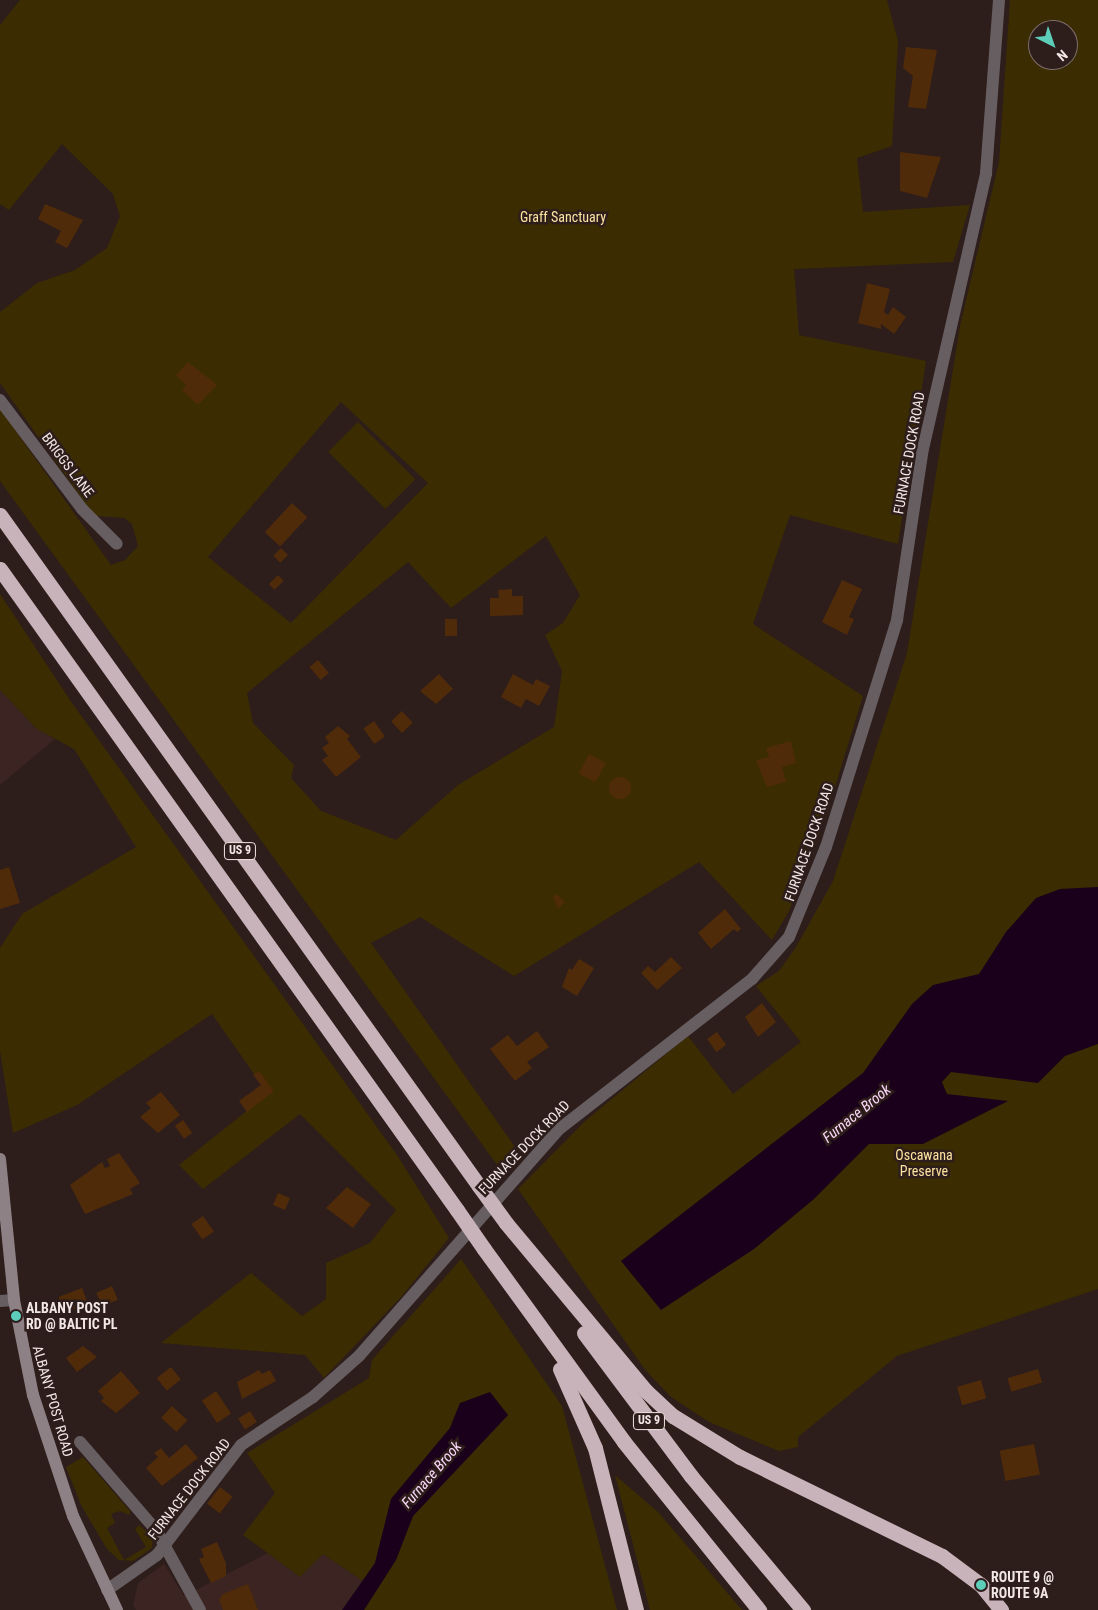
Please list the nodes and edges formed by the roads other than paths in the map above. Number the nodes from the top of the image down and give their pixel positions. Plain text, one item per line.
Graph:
1 (999, 0) edge
2 (0, 400) edge
3 (0, 515) edge
4 (117, 544) dead end
5 (0, 568) edge
6 (0, 1159) edge
7 (506, 1223) junction
8 (484, 1249) junction
9 (14, 1300) junction
10 (0, 1301) edge
11 (80, 1442) dead end
12 (165, 1544) junction
13 (106, 1590) junction
14 (117, 1610) edge
15 (200, 1610) edge
16 (636, 1610) edge
17 (759, 1610) edge
18 (803, 1610) edge
19 (1001, 1610) edge

1 - 12 street, FURNACE DOCK ROAD
2 - 4 street, BRIGGS LANE
3 - 7 highway, US 9, bridge
5 - 8 highway, US 9, bridge
6 - 9 main road, ALBANY POST ROAD
7 - 18 highway, US 9
7 - 19 highway
8 - 16 highway
8 - 17 highway, US 9
9 - 10 street
9 - 13 main road, ALBANY POST ROAD
11 - 12 street
12 - 13 street, FURNACE DOCK ROAD
12 - 15 street
13 - 14 main road, ALBANY POST ROAD

